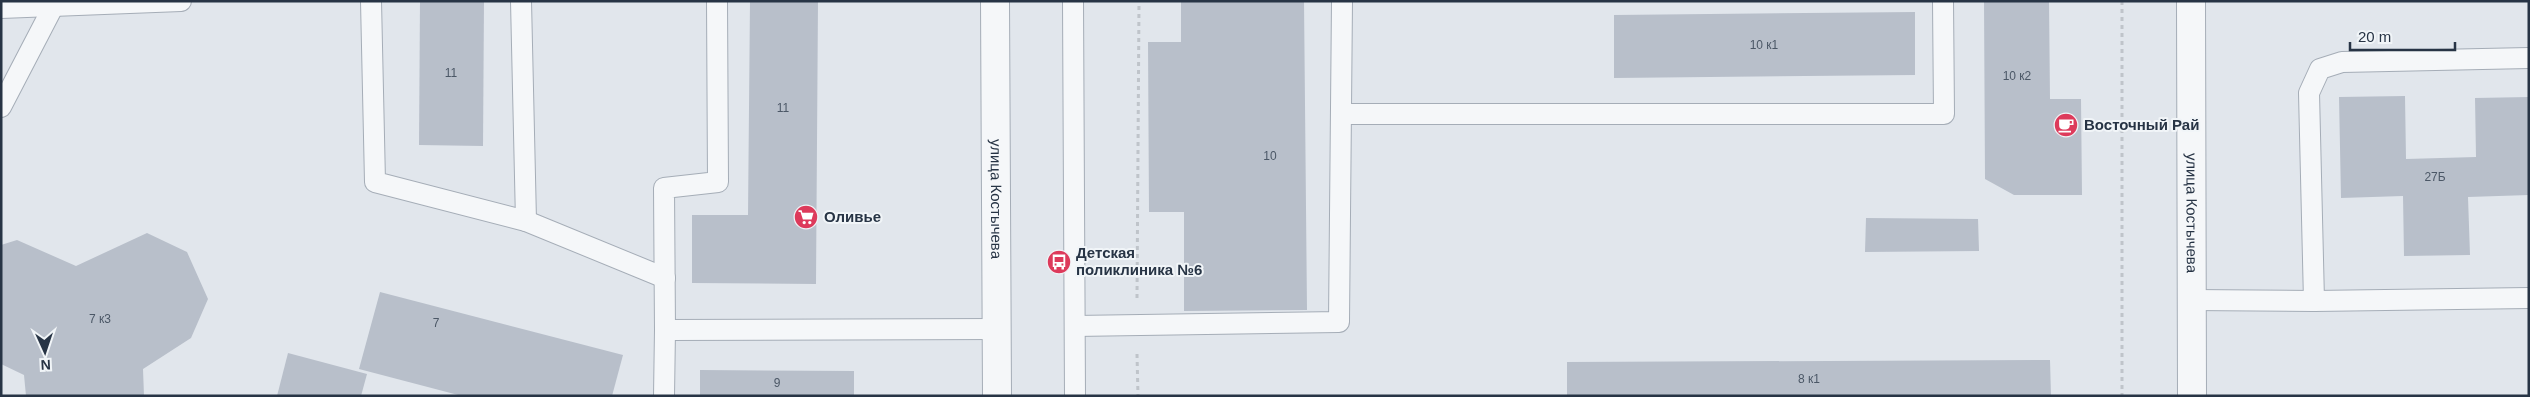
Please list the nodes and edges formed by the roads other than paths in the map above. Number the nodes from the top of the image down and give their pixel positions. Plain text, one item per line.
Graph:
1 (181, 1) edge
2 (370, 1) edge
3 (521, 1) edge
4 (717, 1) edge
5 (995, 1) edge
6 (1073, 1) edge
7 (1342, 1) edge
8 (1943, 1) edge
9 (2190, 1) edge
10 (53, 7) junction
11 (1, 8) edge
12 (2529, 58) edge
13 (1, 107) edge
14 (1342, 114) junction
15 (526, 221) junction
16 (664, 278) junction
17 (2529, 298) edge
18 (2192, 300) junction
19 (2314, 302) junction
20 (1075, 326) junction
21 (997, 329) junction
22 (665, 330) junction
23 (664, 396) edge
24 (997, 396) edge
25 (1075, 396) edge
26 (2192, 396) edge

1 - 10 lane
2 - 15 lane
3 - 15 lane
4 - 16 lane
5 - 21 street, улица Костычева
6 - 20 lane
7 - 14 lane
8 - 14 lane
9 - 18 street, улица Костычева
10 - 11 lane
10 - 13 lane
12 - 19 lane
14 - 20 lane
15 - 16 lane
16 - 22 lane
17 - 19 lane
18 - 19 lane
18 - 26 street, улица Костычева
20 - 25 lane
21 - 22 lane
21 - 24 street, улица Костычева
22 - 23 lane

